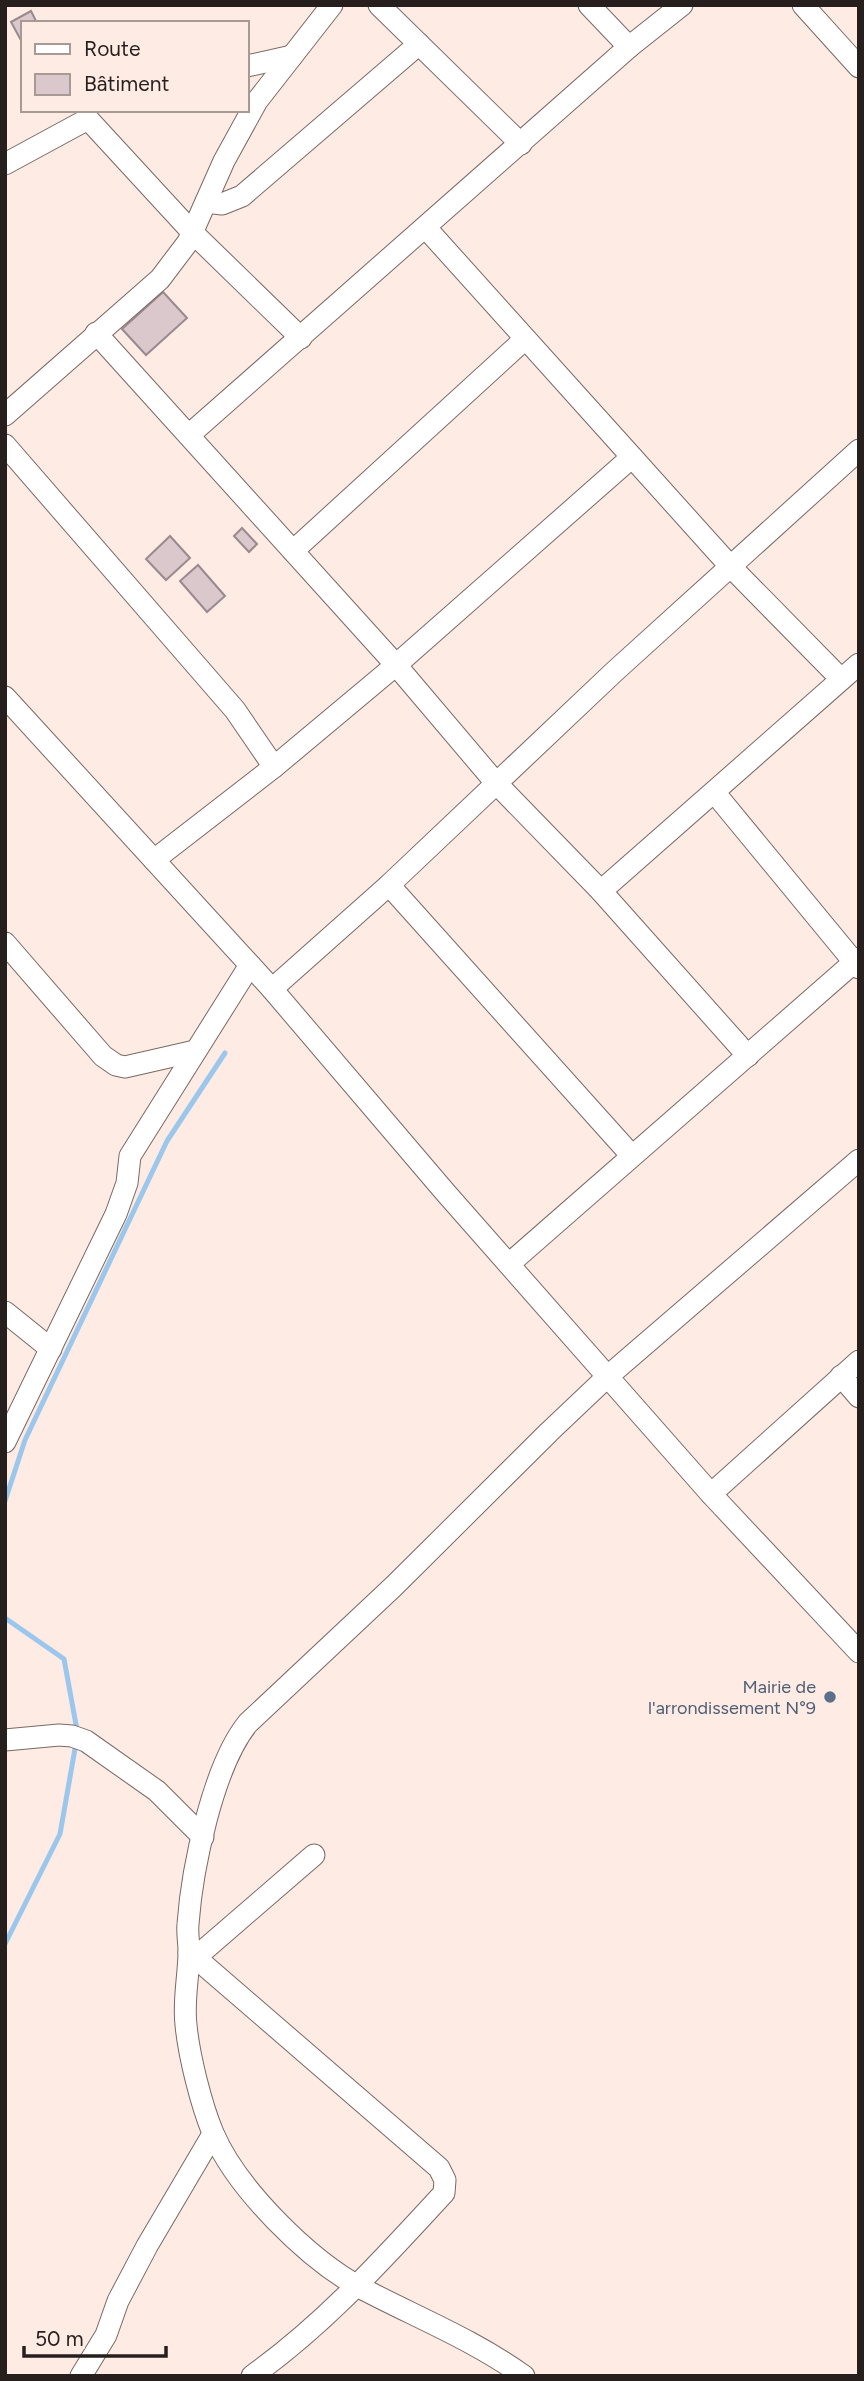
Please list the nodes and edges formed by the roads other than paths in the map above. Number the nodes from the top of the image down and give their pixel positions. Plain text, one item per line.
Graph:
1 (332, 5) edge
2 (379, 5) edge
3 (589, 5) edge
4 (682, 5) edge
5 (803, 5) edge
6 (851, 43) edge
7 (419, 44) junction
8 (629, 47) junction
9 (292, 56) junction
10 (248, 65) edge
11 (859, 67) edge
12 (97, 115) edge
13 (521, 144) junction
14 (5, 164) edge
15 (206, 202) junction
16 (426, 228) junction
17 (192, 232) junction
18 (96, 333) junction
19 (301, 338) junction
20 (526, 339) junction
21 (5, 415) edge
22 (189, 435) junction
23 (5, 445) edge
24 (859, 450) edge
25 (632, 457) junction
26 (293, 551) junction
27 (730, 566) junction
28 (859, 664) edge
29 (396, 665) junction
30 (841, 679) junction
31 (5, 697) edge
32 (274, 767) junction
33 (496, 783) junction
34 (714, 792) junction
35 (154, 859) junction
36 (389, 885) junction
37 (601, 891) junction
38 (5, 943) edge
39 (857, 963) edge
40 (250, 965) junction
41 (272, 989) junction
42 (195, 1051) junction
43 (748, 1056) junction
44 (632, 1156) junction
45 (858, 1162) edge
46 (509, 1264) junction
47 (5, 1312) edge
48 (51, 1349) junction
49 (859, 1361) edge
50 (841, 1376) junction
51 (607, 1377) junction
52 (859, 1397) edge
53 (5, 1442) edge
54 (711, 1494) junction
55 (859, 1652) edge
56 (5, 1740) edge
57 (203, 1838) junction
58 (314, 1854) dead end
59 (192, 1954) junction
60 (213, 2134) junction
61 (358, 2286) junction
62 (495, 2367) edge
63 (81, 2376) edge
64 (252, 2376) edge
65 (524, 2376) edge

1 - 9 street
2 - 7 street
3 - 8 street
4 - 8 street
5 - 6 street
6 - 11 street
7 - 13 street
7 - 15 street
8 - 13 street
9 - 10 street
9 - 15 street
12 - 14 street
12 - 17 street
13 - 16 street
15 - 17 street
16 - 19 street
16 - 20 street
17 - 18 street
17 - 19 street
18 - 21 street
18 - 22 street
19 - 22 street
20 - 25 street
20 - 26 street
22 - 26 street
23 - 32 street
24 - 27 street
25 - 27 street
25 - 29 street
26 - 29 street
27 - 30 street
27 - 33 street
28 - 30 street
29 - 32 street
29 - 33 street
30 - 34 street
31 - 35 street
32 - 35 street
33 - 36 street
33 - 37 street
34 - 37 street
34 - 39 street
35 - 40 street
36 - 41 street
36 - 44 street
37 - 43 street
38 - 42 street
39 - 43 street
40 - 41 street
40 - 42 street
41 - 46 street
42 - 48 street
43 - 44 street
44 - 46 street
45 - 51 street
46 - 51 street
47 - 48 street
48 - 53 street
49 - 50 street
50 - 52 street
50 - 54 street
51 - 54 street
51 - 57 street
54 - 55 street
56 - 57 street
57 - 59 street
58 - 59 street
59 - 60 street
59 - 61 street
60 - 61 street
60 - 63 street
61 - 62 street
61 - 64 street
62 - 65 street

